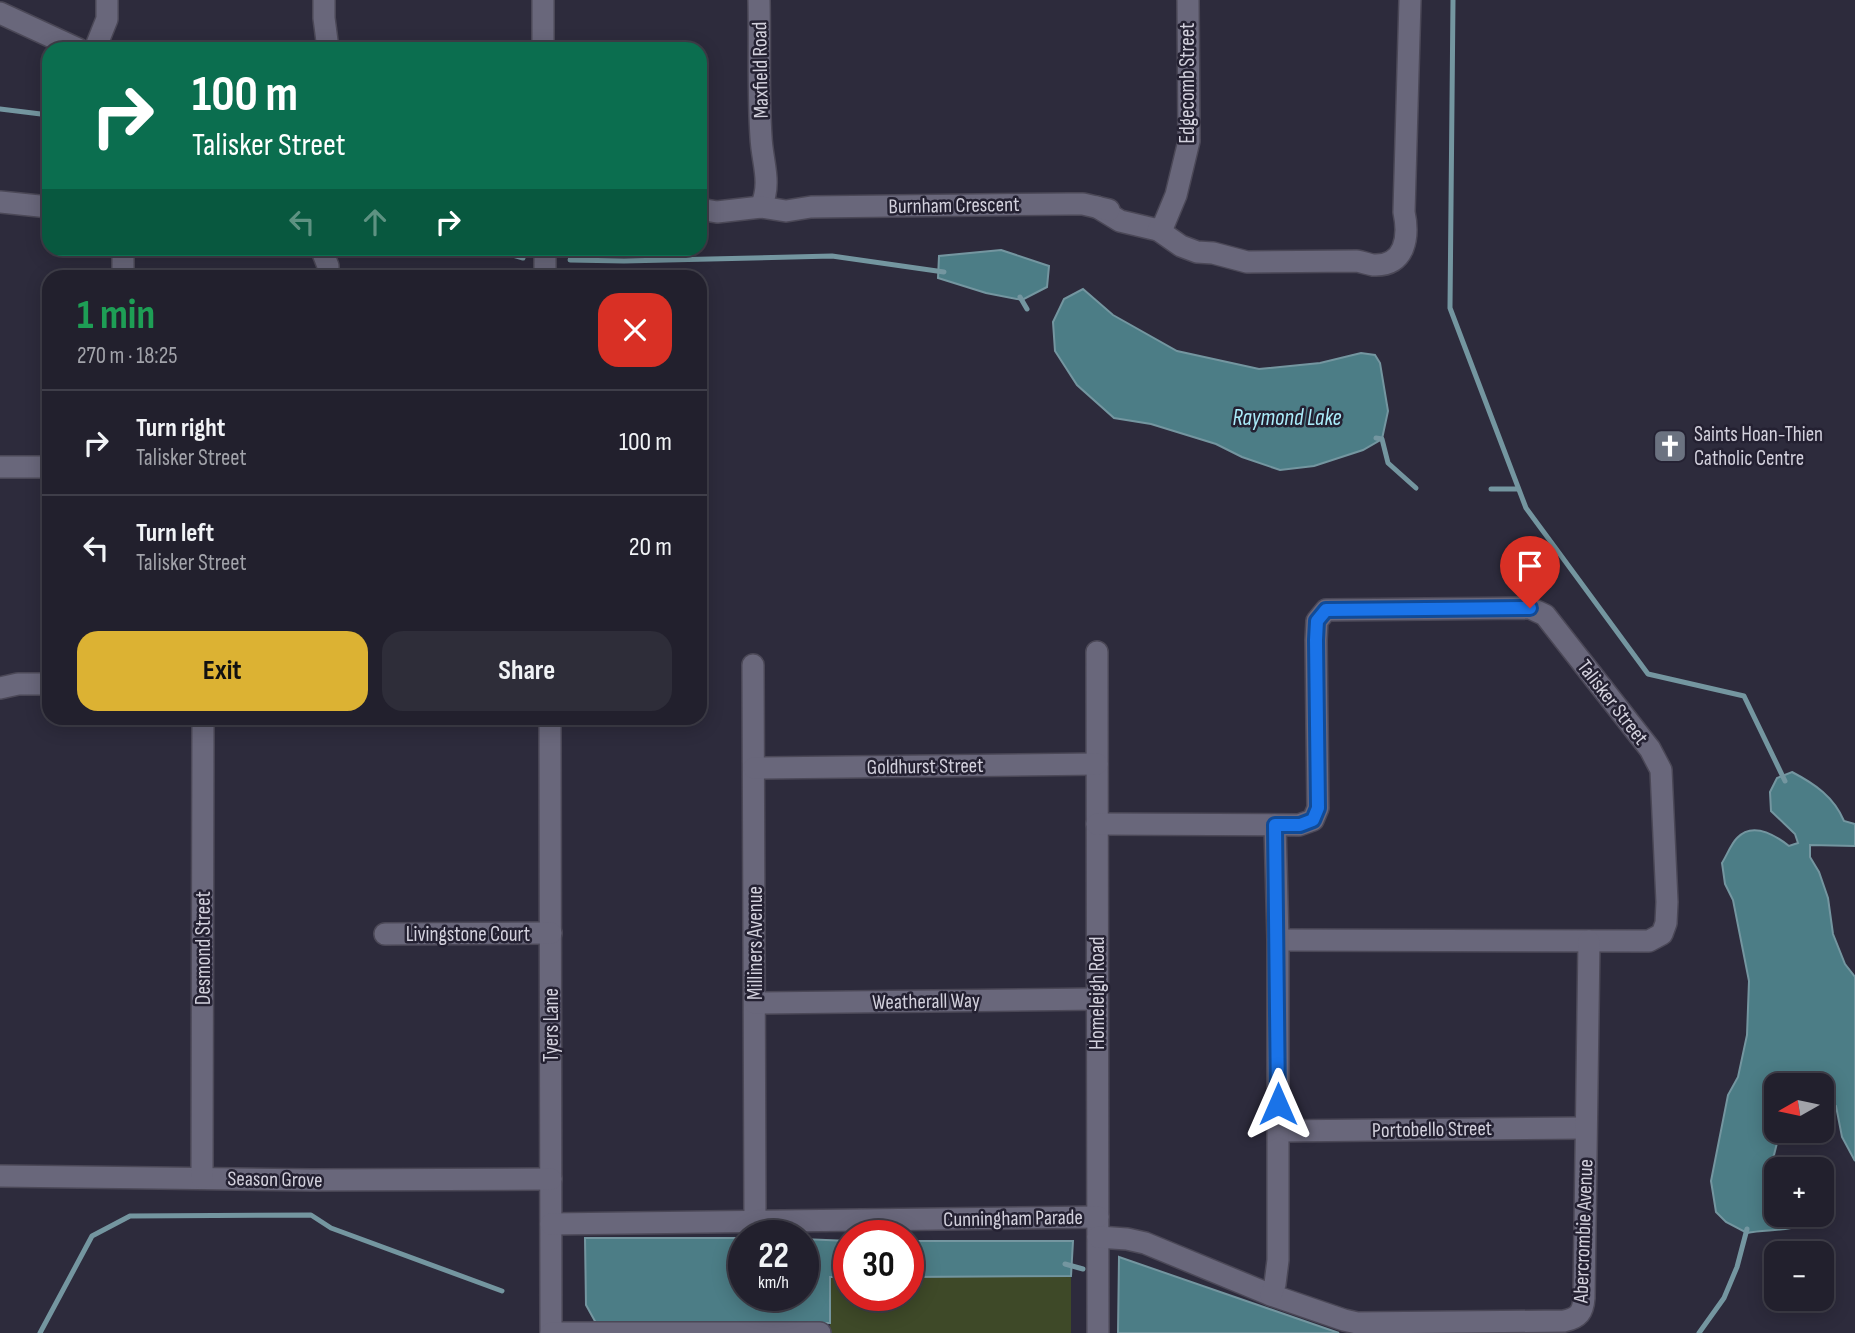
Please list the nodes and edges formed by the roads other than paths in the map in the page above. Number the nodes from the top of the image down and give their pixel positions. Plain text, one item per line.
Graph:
1 (107, 0) edge
2 (543, 0) edge
3 (759, 0) edge
4 (1188, 0) edge
5 (1410, 0) edge
6 (324, 12) edge
7 (0, 13) edge
8 (63, 42) edge
9 (98, 42) edge
10 (322, 42) edge
11 (327, 42) edge
12 (543, 42) edge
13 (761, 200) junction
14 (0, 202) edge
15 (42, 206) edge
16 (707, 210) edge
17 (1160, 225) junction
18 (0, 467) edge
19 (42, 467) edge
20 (1097, 652) dead end
21 (753, 665) dead end
22 (42, 684) edge
23 (0, 688) edge
24 (203, 725) edge
25 (550, 725) edge
26 (1097, 764) junction
27 (754, 768) junction
28 (1097, 824) junction
29 (1275, 825) junction
30 (551, 933) junction
31 (385, 934) dead end
32 (1278, 940) junction
33 (1589, 941) junction
34 (1097, 999) junction
35 (755, 1003) junction
36 (1586, 1128) junction
37 (1279, 1131) junction
38 (0, 1176) edge
39 (202, 1178) junction
40 (551, 1179) junction
41 (755, 1220) edge
42 (728, 1221) edge
43 (819, 1222) edge
44 (551, 1224) junction
45 (1098, 1227) junction
46 (1271, 1295) junction
47 (551, 1333) edge
48 (820, 1333) edge
49 (1098, 1333) edge

1 - 9 street
2 - 12 street
3 - 13 street, Maxfield Road
4 - 17 street, Edgecomb Street
5 - 17 street, Burnham Crescent
6 - 10 street
6 - 11 street
7 - 8 street
13 - 16 street, Burnham Crescent
13 - 17 street, Burnham Crescent
14 - 15 street
18 - 19 street
20 - 26 street, Homeleigh Road
21 - 27 street, Milliners Avenue
22 - 23 street
24 - 39 street, Desmond Street
25 - 30 street, Tyers Lane
26 - 27 street, Goldhurst Street
26 - 28 street, Homeleigh Road
27 - 35 street, Milliners Avenue
28 - 29 street, Talisker Street
28 - 34 street, Homeleigh Road
29 - 32 street
29 - 33 street, Talisker Street
30 - 31 street, Livingstone Court
30 - 40 street, Tyers Lane
32 - 33 street, Talisker Street
32 - 37 street
33 - 36 street, Abercrombie Avenue
34 - 35 street, Weatherall Way
34 - 45 street, Homeleigh Road
35 - 41 street, Milliners Avenue
36 - 37 street, Portobello Street
36 - 46 street, Abercrombie Avenue
37 - 46 street
38 - 39 street, Season Grove
39 - 40 street, Season Grove
40 - 44 street, Tyers Lane
42 - 44 street, Cunningham Parade
43 - 45 street, Cunningham Parade
44 - 47 street, Tyers Lane
45 - 46 street, Abercrombie Avenue
45 - 49 street, Homeleigh Road
47 - 48 street

